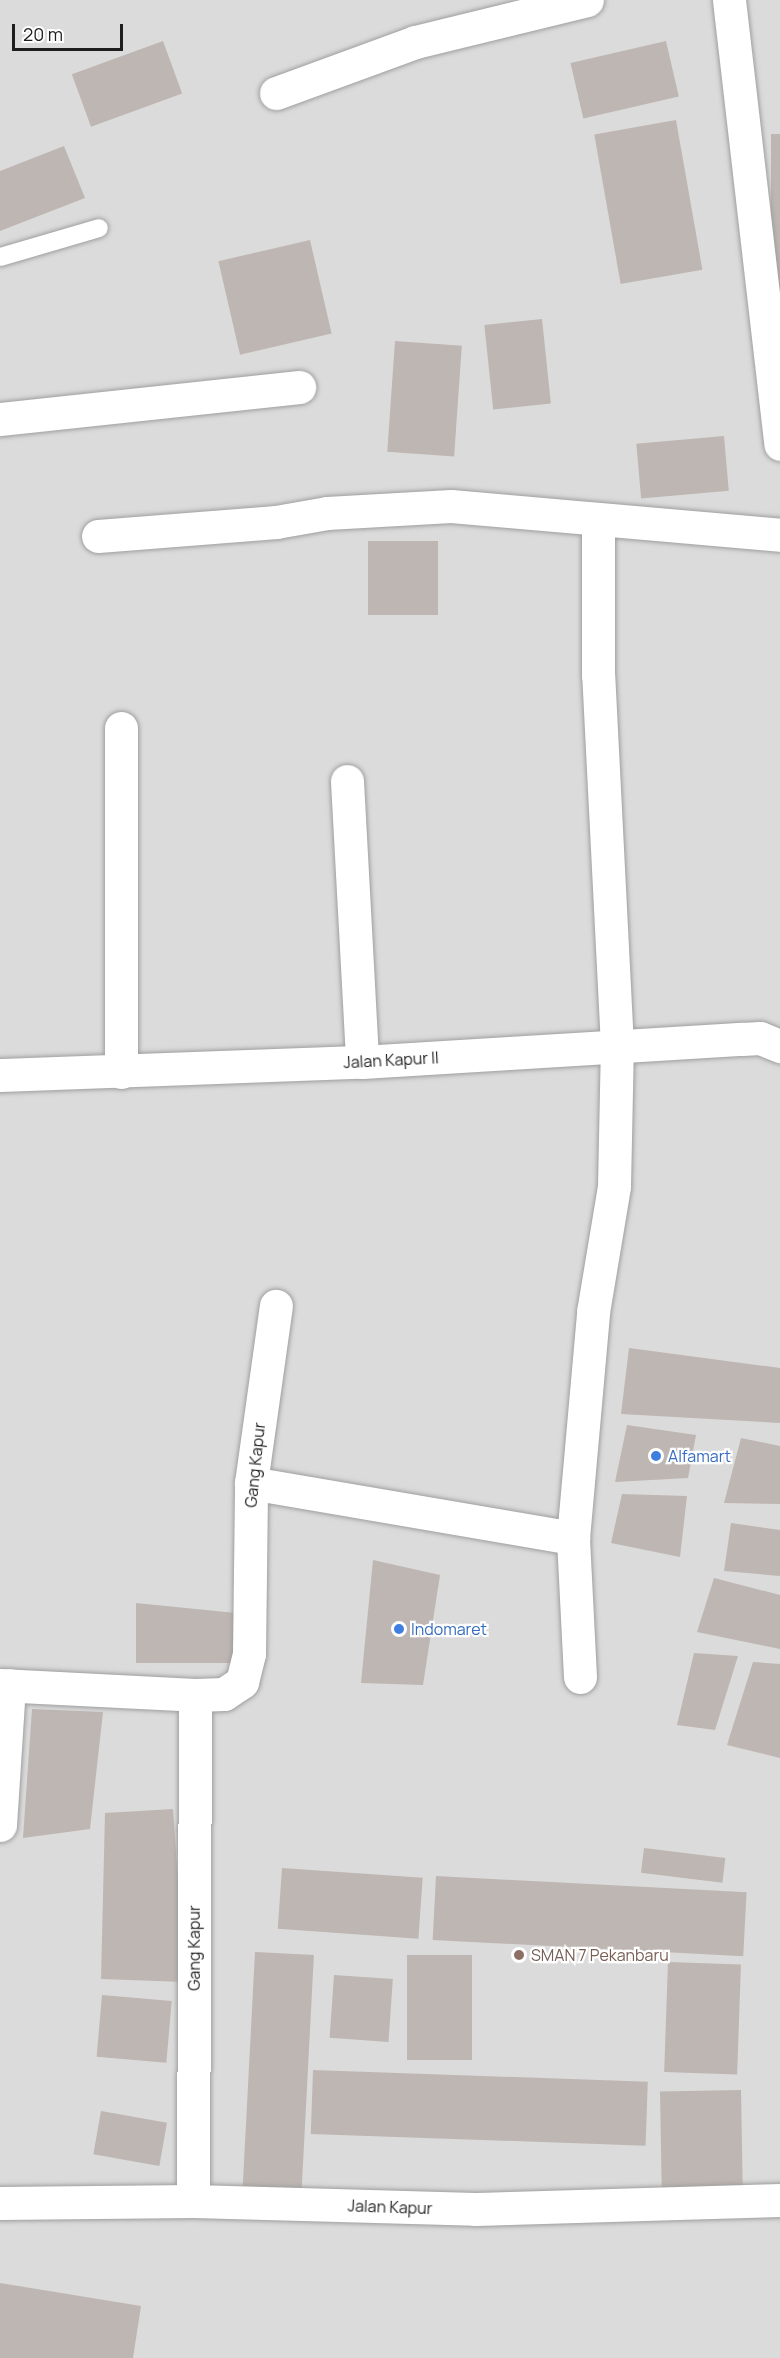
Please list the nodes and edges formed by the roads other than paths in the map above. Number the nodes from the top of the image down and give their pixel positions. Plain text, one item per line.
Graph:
1 (587, 0) edge
2 (729, 0) edge
3 (276, 93) dead end
4 (99, 228) dead end
5 (0, 257) edge
6 (773, 316) edge
7 (299, 387) dead end
8 (0, 419) edge
9 (780, 444) edge
10 (598, 519) junction
11 (780, 535) edge
12 (98, 536) dead end
13 (121, 729) dead end
14 (347, 781) dead end
15 (617, 1046) junction
16 (780, 1046) edge
17 (362, 1062) junction
18 (121, 1072) junction
19 (0, 1075) edge
20 (276, 1306) dead end
21 (250, 1483) junction
22 (573, 1538) junction
23 (580, 1677) dead end
24 (5, 1685) edge
25 (195, 1695) junction
26 (0, 1825) edge
27 (780, 2200) edge
28 (192, 2201) junction
29 (0, 2203) edge

1 - 3 street
2 - 6 street
4 - 5 lane
6 - 9 street
7 - 8 street
10 - 11 street
10 - 12 street
10 - 15 street
13 - 18 street
14 - 17 street
15 - 16 street, Jalan Kapur II
15 - 17 street, Jalan Kapur II
15 - 22 street
17 - 18 street, Jalan Kapur II
18 - 19 street, Jalan Kapur II
20 - 21 street, Gang Kapur
21 - 22 street
21 - 25 street, Gang Kapur
22 - 23 street
24 - 25 street, Gang Kapur
24 - 26 street
25 - 28 street, Gang Kapur
27 - 28 street, Jalan Kapur
28 - 29 street, Jalan Kapur

